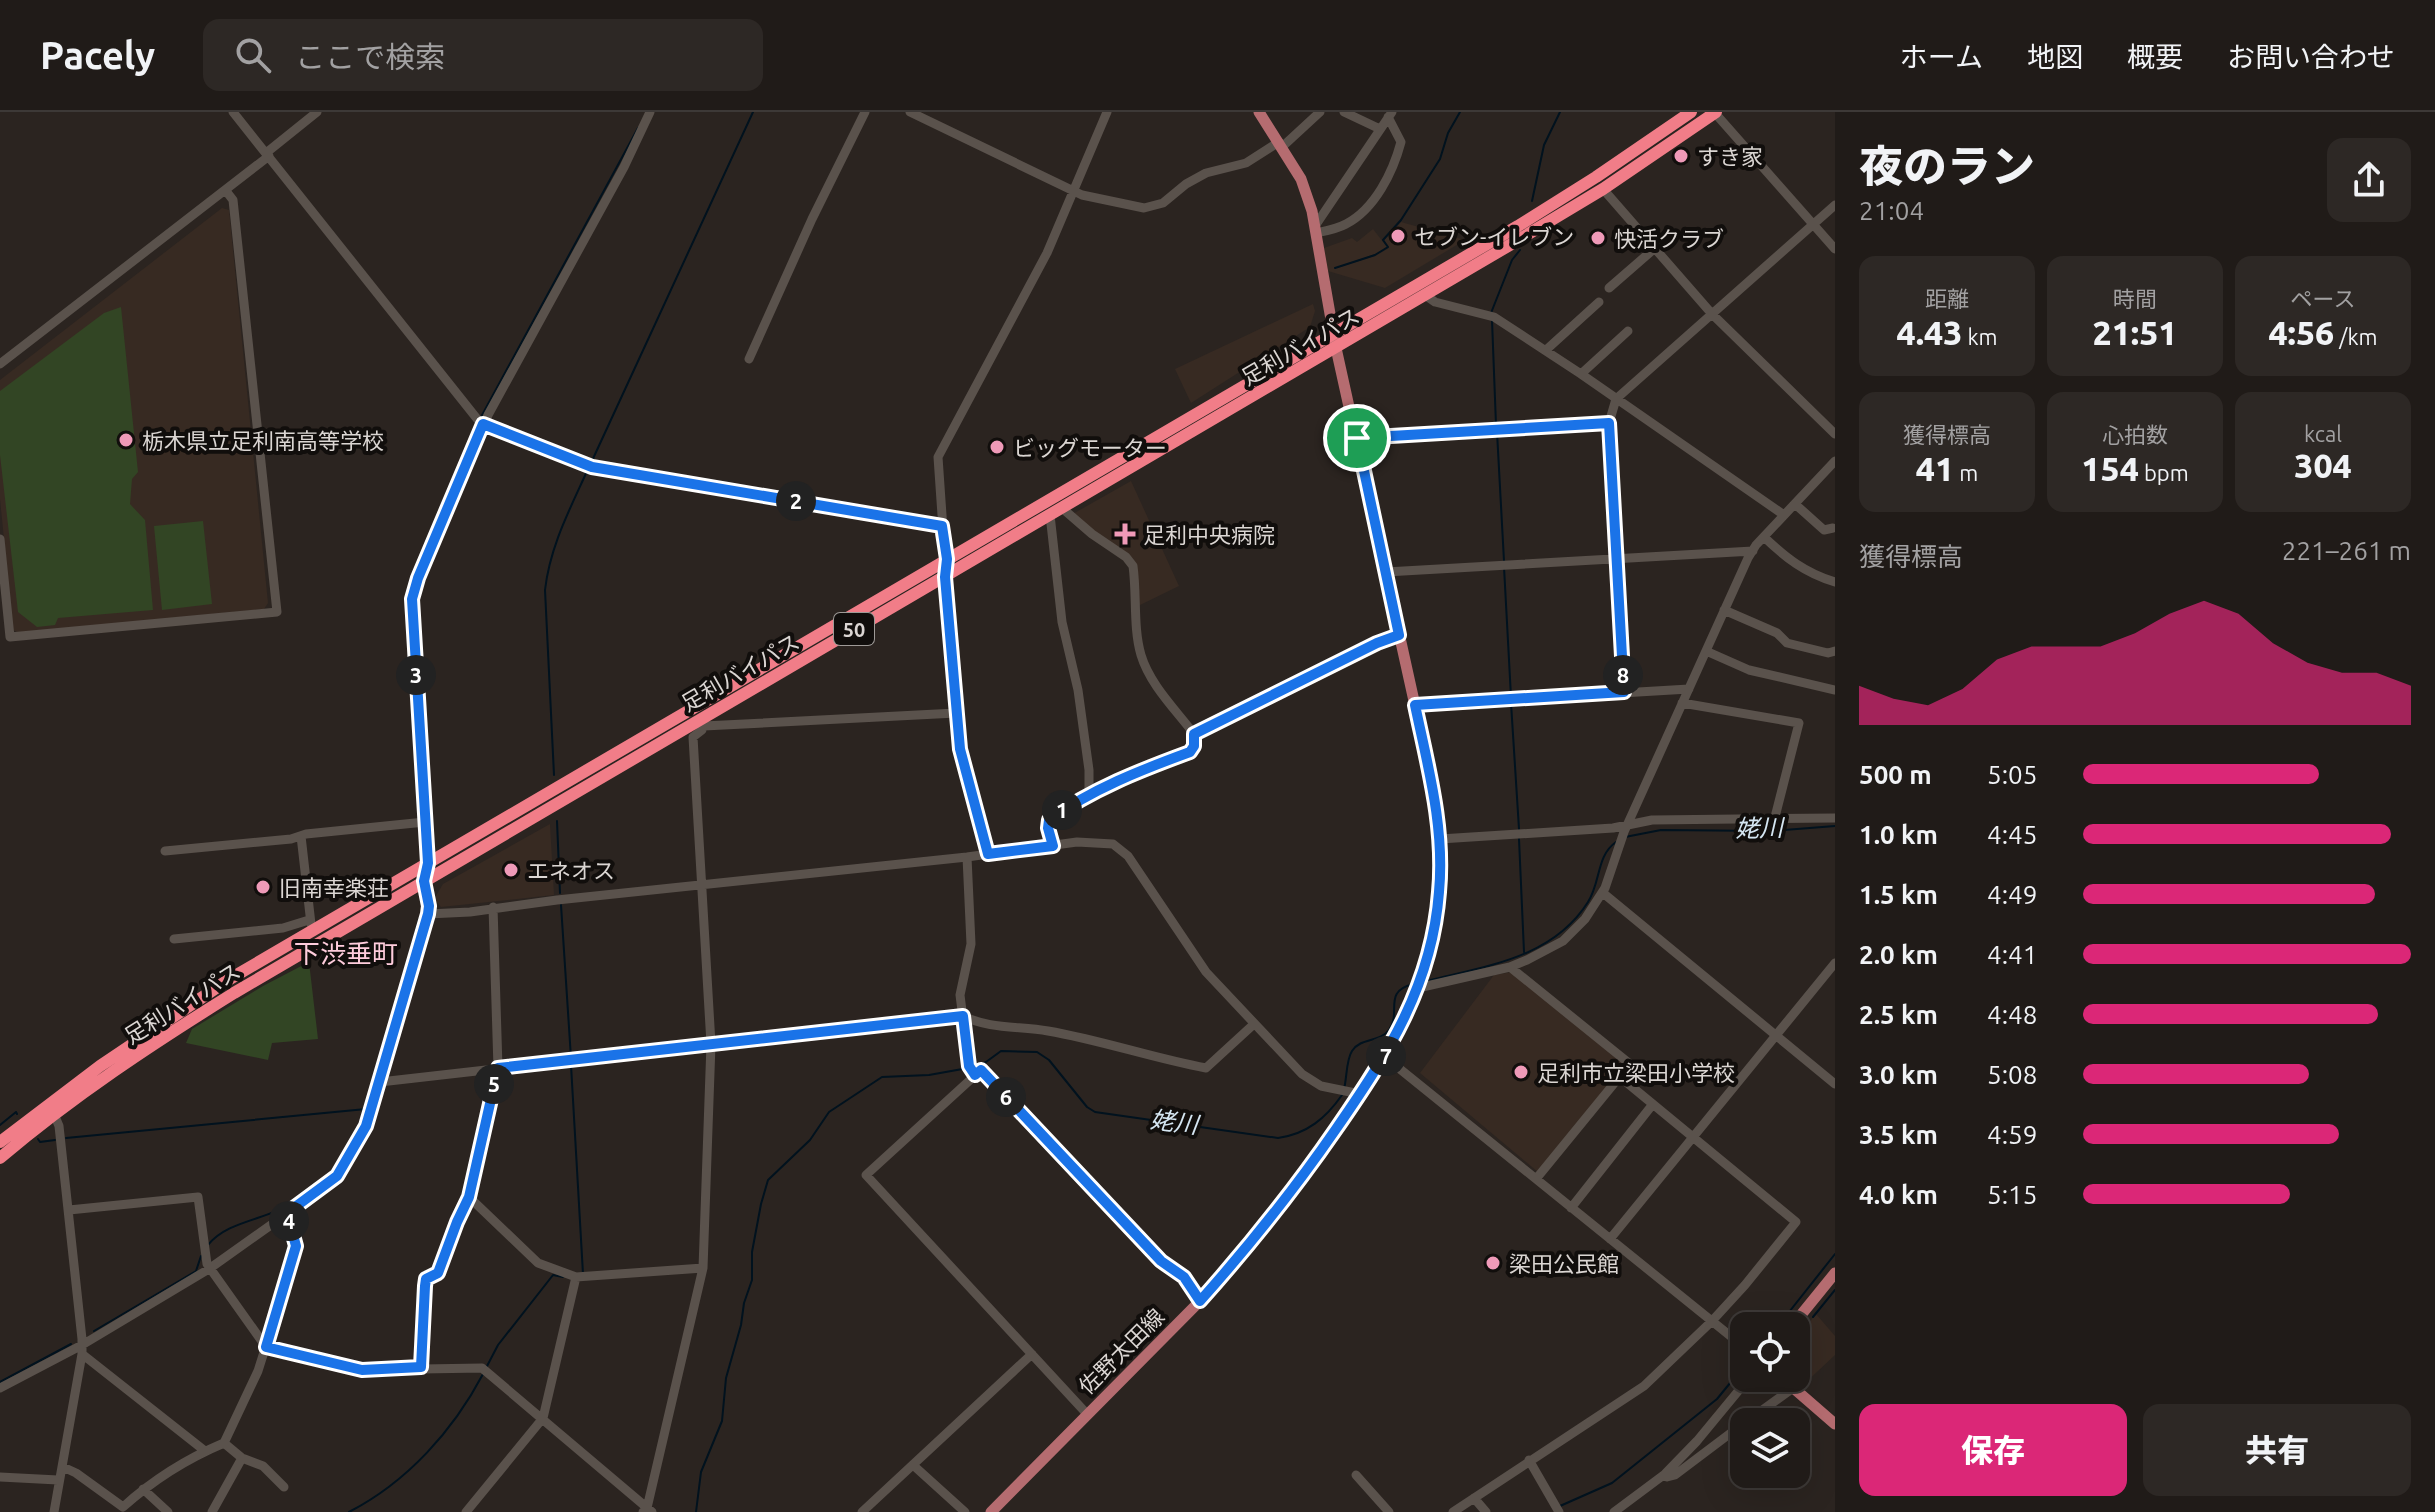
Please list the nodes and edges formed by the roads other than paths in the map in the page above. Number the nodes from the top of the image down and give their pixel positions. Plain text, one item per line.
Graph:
1 (233, 112) edge
2 (317, 112) edge
3 (650, 112) edge
4 (865, 112) edge
5 (910, 112) edge
6 (1107, 112) edge
7 (1259, 112) edge
8 (1320, 112) edge
9 (1344, 112) edge
10 (1691, 112) edge
11 (1715, 112) edge
12 (1390, 115) edge
13 (1380, 129) junction
14 (1281, 144) junction
15 (267, 154) junction
16 (1603, 189) junction
17 (1074, 190) junction
18 (226, 191) junction
19 (1835, 205) edge
20 (1813, 224) junction
21 (1315, 229) junction
22 (1655, 248) junction
23 (1835, 249) edge
24 (1609, 288) dead end
25 (1425, 295) junction
26 (1599, 302) dead end
27 (1712, 314) junction
28 (1628, 331) dead end
29 (1334, 332) junction
30 (1336, 348) junction
31 (1546, 350) junction
32 (749, 359) dead end
33 (0, 364) edge
34 (1581, 374) junction
35 (1616, 399) junction
36 (1609, 423) junction
37 (483, 424) junction
38 (1835, 434) edge
39 (1357, 438) junction
40 (1835, 461) edge
41 (1795, 504) junction
42 (1056, 511) junction
43 (1784, 515) junction
44 (942, 526) junction
45 (1833, 528) dead end
46 (1764, 537) junction
47 (0, 539) edge
48 (1753, 551) junction
49 (1617, 558) junction
50 (947, 559) junction
51 (1386, 572) junction
52 (945, 577) junction
53 (1835, 582) edge
54 (1724, 610) junction
55 (1399, 635) junction
56 (1834, 649) edge
57 (1706, 651) junction
58 (1689, 689) junction
59 (1835, 690) edge
60 (1624, 692) junction
61 (1682, 703) junction
62 (1415, 705) junction
63 (956, 713) junction
64 (702, 722) junction
65 (1194, 734) junction
66 (1089, 794) junction
67 (1835, 818) edge
68 (1774, 821) junction
69 (425, 822) junction
70 (1626, 828) junction
71 (301, 836) junction
72 (1440, 839) junction
73 (1053, 846) junction
74 (165, 851) dead end
75 (988, 854) junction
76 (967, 857) junction
77 (428, 863) junction
78 (424, 881) junction
79 (702, 885) junction
80 (1603, 893) junction
81 (493, 907) junction
82 (428, 914) junction
83 (312, 924) junction
84 (174, 939) dead end
85 (1835, 963) edge
86 (1510, 967) junction
87 (1420, 983) junction
88 (963, 1016) junction
89 (1254, 1024) junction
90 (1777, 1035) junction
91 (711, 1044) junction
92 (1385, 1057) junction
93 (498, 1068) junction
94 (975, 1075) junction
95 (1620, 1077) junction
96 (380, 1082) junction
97 (1835, 1084) edge
98 (1356, 1093) junction
99 (1653, 1104) junction
100 (54, 1114) junction
101 (1693, 1137) junction
102 (0, 1142) edge
103 (0, 1158) edge
104 (1536, 1179) junction
105 (469, 1197) junction
106 (1571, 1208) junction
107 (69, 1210) junction
108 (287, 1213) junction
109 (1610, 1239) junction
110 (703, 1268) junction
111 (209, 1269) junction
112 (1835, 1273) edge
113 (576, 1277) junction
114 (1200, 1301) junction
115 (1803, 1312) edge
116 (1712, 1321) junction
117 (1730, 1336) edge
118 (266, 1347) junction
119 (82, 1350) junction
120 (1032, 1354) junction
121 (421, 1367) junction
122 (0, 1388) edge
123 (1737, 1392) edge
124 (1788, 1392) edge
125 (1798, 1392) edge
126 (1766, 1408) edge
127 (1087, 1414) junction
128 (543, 1418) junction
129 (1835, 1424) edge
130 (1730, 1434) edge
131 (224, 1443) junction
132 (205, 1451) junction
133 (242, 1458) junction
134 (1529, 1460) junction
135 (913, 1465) junction
136 (63, 1467) junction
137 (1665, 1474) junction
138 (1356, 1475) dead end
139 (0, 1477) edge
140 (58, 1480) junction
141 (284, 1487) dead end
142 (143, 1489) junction
143 (1474, 1498) junction
144 (647, 1511) edge
145 (54, 1512) edge
146 (168, 1512) edge
147 (212, 1512) edge
148 (466, 1512) edge
149 (862, 1512) edge
150 (965, 1512) edge
151 (991, 1512) edge
152 (1389, 1512) edge
153 (1453, 1512) edge
154 (1486, 1512) edge
155 (1559, 1512) edge
156 (1614, 1512) edge

1 - 15 street
2 - 15 street
3 - 37 street
4 - 32 street
5 - 17 street
6 - 17 street
7 - 14 main road, 佐野太田線
8 - 14 street
9 - 13 street
10 - 29 highway, 足利バイパス / 50
11 - 16 highway, 足利バイパス / 50
11 - 20 street
12 - 13 street
12 - 21 street
13 - 21 street
14 - 17 street
14 - 21 main road, 佐野太田線
15 - 18 street
15 - 37 street
16 - 22 street
16 - 25 highway, 足利バイパス / 50
17 - 44 street
18 - 33 street
18 - 47 street
19 - 20 street
20 - 23 street
20 - 27 street
21 - 29 main road, 佐野太田線
22 - 24 street
22 - 27 street
25 - 30 highway, 足利バイパス / 50
25 - 31 street
26 - 31 street
27 - 35 street
27 - 38 street
28 - 34 street
29 - 30 main road, 佐野太田線
29 - 50 highway, 足利バイパス / 50
30 - 39 main road, 佐野太田線
30 - 42 highway, 足利バイパス / 50
31 - 34 street
34 - 35 street
35 - 36 street
35 - 43 street
36 - 39 street
36 - 49 street
37 - 44 street
37 - 69 street
39 - 51 main road, 佐野太田線
40 - 41 street
41 - 43 street
41 - 45 street
42 - 52 highway, 足利バイパス / 50
42 - 65 street
42 - 66 street
43 - 46 street
44 - 50 street
46 - 48 street
46 - 53 street
48 - 49 street
48 - 54 street
49 - 51 street
49 - 60 street
50 - 52 street
50 - 77 highway, 足利バイパス / 50
51 - 55 main road, 佐野太田線
52 - 63 street
52 - 64 highway, 足利バイパス / 50
54 - 56 street
54 - 57 street
55 - 62 main road, 佐野太田線
55 - 65 street
57 - 58 street
57 - 59 street
58 - 60 street
58 - 61 street
60 - 62 street
61 - 68 street
61 - 70 street
62 - 72 main road, 佐野太田線
63 - 64 street
63 - 75 street
64 - 78 highway, 足利バイパス / 50
64 - 79 street
65 - 66 street
66 - 73 street
67 - 68 street
68 - 70 street
69 - 71 street
69 - 77 street
70 - 72 street
70 - 80 street
71 - 74 street
71 - 83 street
72 - 87 main road, 佐野太田線
73 - 75 street
73 - 89 street
75 - 76 street
76 - 79 street
76 - 88 street
77 - 78 street
77 - 83 highway, 足利バイパス / 50
78 - 82 street
78 - 100 highway, 足利バイパス / 50
79 - 81 street
79 - 91 street
80 - 86 street
80 - 90 street
81 - 82 street
81 - 93 street
82 - 96 street
83 - 84 street
83 - 102 highway, 足利バイパス / 50
85 - 90 street
86 - 87 street
86 - 95 street
87 - 92 main road, 佐野太田線
88 - 89 street
88 - 91 street
88 - 94 street
89 - 98 street
90 - 97 street
90 - 101 street
91 - 93 street
91 - 110 street
92 - 98 main road, 佐野太田線
92 - 104 street
93 - 96 street
93 - 105 street
94 - 114 street
94 - 120 street
95 - 99 street
95 - 104 street
96 - 108 street
98 - 114 main road, 佐野太田線
99 - 101 street
99 - 106 street
100 - 103 highway, 足利バイパス / 50
100 - 107 street
101 - 109 street
101 - 116 street
104 - 106 street
105 - 113 street
105 - 121 street
106 - 109 street
107 - 111 street
107 - 119 street
108 - 111 street
108 - 118 street
109 - 116 street
110 - 113 street
110 - 144 street
111 - 118 street
111 - 119 street
112 - 115 main road
113 - 128 street
114 - 127 main road, 佐野太田線
116 - 117 street
116 - 134 street
118 - 121 street
118 - 131 street
119 - 122 street
119 - 132 street
119 - 136 street
120 - 127 street
120 - 135 street
121 - 128 street
123 - 137 street
124 - 126 street
125 - 129 main road
127 - 151 main road, 佐野太田線
128 - 144 street
128 - 148 street
130 - 137 street
131 - 132 street
131 - 133 street
132 - 142 street
133 - 141 street
133 - 147 street
134 - 143 street
134 - 155 street
135 - 149 street
135 - 150 street
136 - 140 street
136 - 142 street
137 - 156 street
138 - 152 street
139 - 140 street
140 - 145 street
142 - 146 street
143 - 153 street
143 - 154 street

